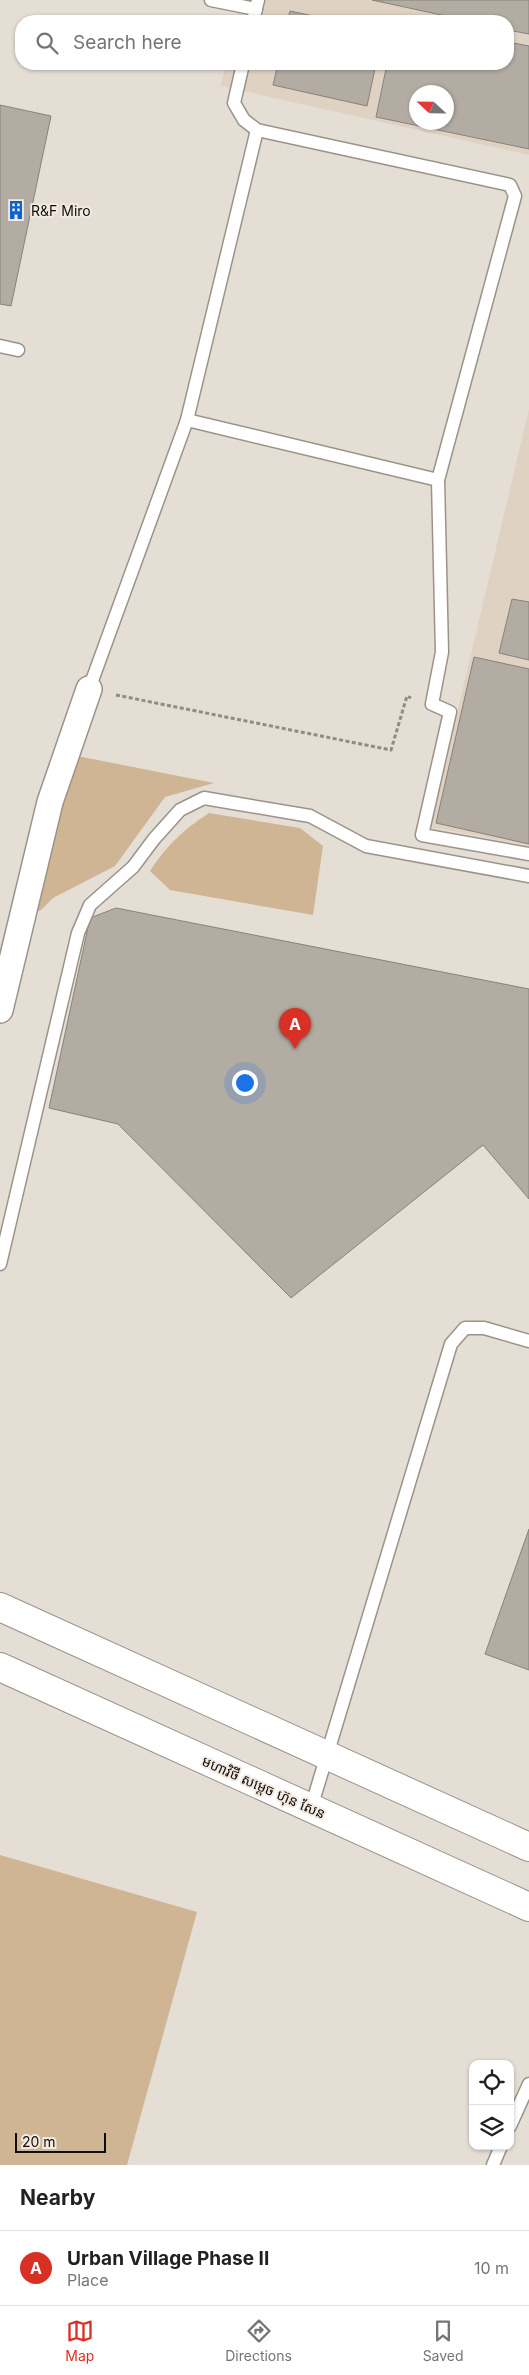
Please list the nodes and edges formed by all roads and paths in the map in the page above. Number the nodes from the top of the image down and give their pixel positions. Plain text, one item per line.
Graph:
1 (211, 0) edge
2 (256, 10) edge
3 (242, 70) edge
4 (257, 130) junction
5 (0, 346) edge
6 (18, 350) dead end
7 (187, 420) junction
8 (438, 480) junction
9 (89, 689) junction
10 (432, 704) junction
11 (529, 854) edge
12 (529, 876) edge
13 (0, 1010) edge
14 (0, 1264) edge
15 (529, 1341) edge
16 (0, 1607) edge
17 (0, 1667) edge
18 (326, 1755) junction
19 (311, 1808) junction
20 (529, 1847) edge
21 (529, 1907) edge
22 (529, 2084) edge
23 (514, 2117) edge
24 (499, 2150) edge
25 (493, 2165) edge

1 - 2 lane
3 - 4 lane
4 - 7 lane
4 - 8 lane
5 - 6 lane
7 - 8 lane
7 - 9 lane
8 - 10 lane
9 - 10 path
9 - 13 street
10 - 11 lane
12 - 14 lane
15 - 18 lane
16 - 18 highway
17 - 19 highway, មហាវិថី សម្តេច ហ៊ុន សែន
18 - 19 lane
18 - 20 highway
19 - 21 highway, មហាវិថី សម្តេច ហ៊ុន សែន
22 - 23 lane
24 - 25 lane

